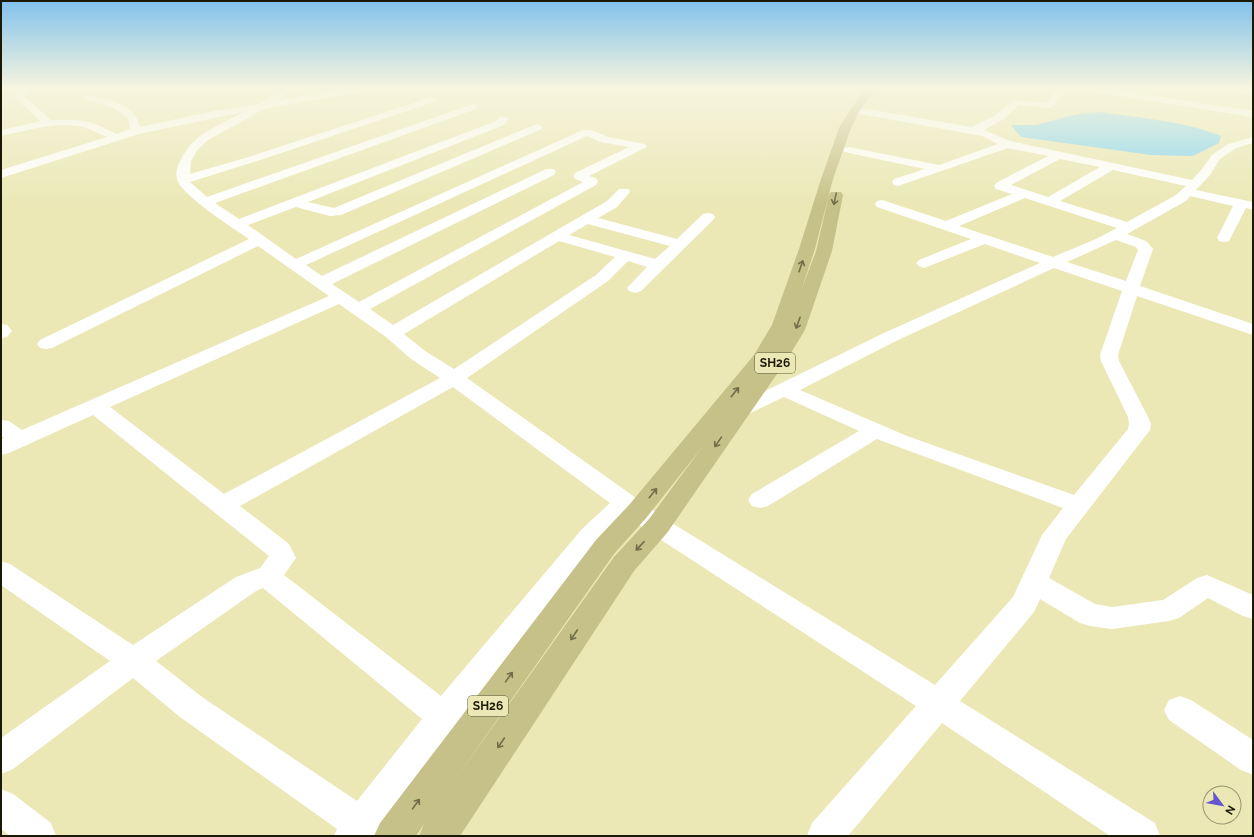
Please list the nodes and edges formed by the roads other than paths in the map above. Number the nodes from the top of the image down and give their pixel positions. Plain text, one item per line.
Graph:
1 (39, 126) edge
2 (88, 126) edge
3 (135, 126) edge
4 (161, 126) edge
5 (225, 126) edge
6 (352, 126) edge
7 (419, 126) edge
8 (492, 126) edge
9 (847, 126) edge
10 (856, 126) edge
11 (945, 126) edge
12 (983, 126) edge
13 (538, 127) dead end
14 (136, 131) junction
15 (973, 131) junction
16 (1, 133) edge
17 (116, 137) junction
18 (1253, 140) edge
19 (1008, 144) junction
20 (1232, 146) junction
21 (1253, 149) edge
22 (849, 150) junction
23 (1059, 155) junction
24 (1111, 166) junction
25 (940, 168) junction
26 (550, 172) dead end
27 (1, 174) edge
28 (183, 180) junction
29 (898, 182) dead end
30 (1191, 188) junction
31 (624, 192) dead end
32 (1023, 194) junction
33 (205, 202) junction
34 (294, 202) junction
35 (1048, 202) junction
36 (882, 204) dead end
37 (1247, 205) edge
38 (708, 217) dead end
39 (586, 219) junction
40 (236, 224) junction
41 (946, 226) junction
42 (1122, 231) junction
43 (557, 236) junction
44 (1224, 238) dead end
45 (984, 239) junction
46 (259, 240) junction
47 (680, 244) junction
48 (626, 256) junction
49 (1054, 262) junction
50 (924, 263) dead end
51 (294, 265) junction
52 (658, 265) junction
53 (321, 283) junction
54 (634, 288) dead end
55 (1131, 289) junction
56 (341, 297) junction
57 (358, 309) junction
58 (1, 329) edge
59 (1253, 330) edge
60 (392, 332) junction
61 (1, 333) edge
62 (46, 344) dead end
63 (454, 378) junction
64 (784, 390) junction
65 (95, 406) junction
66 (741, 410) junction
67 (1, 426) edge
68 (707, 426) junction
69 (875, 431) junction
70 (20, 439) junction
71 (1, 448) edge
72 (760, 500) dead end
73 (223, 505) junction
74 (1078, 505) junction
75 (641, 514) junction
76 (1, 571) edge
77 (270, 577) junction
78 (1034, 582) junction
79 (589, 589) junction
80 (1253, 608) edge
81 (134, 661) junction
82 (939, 704) junction
83 (1180, 710) dead end
84 (443, 718) junction
85 (1, 758) edge
86 (1253, 759) edge
87 (1, 806) edge
88 (357, 830) edge
89 (38, 836) edge
90 (393, 836) edge
91 (438, 836) edge
92 (825, 836) edge
93 (1142, 836) edge

1 - 16 street
2 - 17 street
3 - 14 street
4 - 14 street
5 - 28 street
6 - 28 street
7 - 33 street
8 - 34 street
68 -> 9 main road, SH26
10 - 22 main road, SH26
11 - 15 street
12 - 15 street
13 - 34 street
14 - 17 street
15 - 19 street
17 - 27 street
18 - 20 street
19 - 23 street
19 - 25 street
20 - 21 street
20 - 30 street
22 - 25 street
22 -> 66 main road, SH26
23 - 24 street
23 - 32 street
24 - 30 street
24 - 35 street
25 - 29 street
26 - 53 street
28 - 33 street
30 - 37 street
30 - 42 street
31 - 39 street
32 - 35 street
32 - 41 street
33 - 40 street
34 - 40 street
35 - 42 street
36 - 41 street
37 - 44 street
38 - 47 street
39 - 43 street
39 - 47 street
40 - 46 street
41 - 45 street
42 - 49 street
42 - 55 street
43 - 48 street
43 - 60 street
45 - 49 street
45 - 50 street
46 - 51 street
46 - 62 street
47 - 52 street
48 - 52 street
48 - 63 street
49 - 55 street
49 - 64 street
51 - 53 street
51 - 57 street
52 - 54 street
53 - 56 street
55 - 59 street
55 - 74 street
56 - 57 street
56 - 65 street
57 - 60 street
58 - 61 street
60 - 63 street
63 - 73 street
63 - 75 street
64 - 66 street
64 - 69 street
65 - 70 street
65 - 73 street
66 - 68 street
66 -> 75 main road, SH26
67 - 70 street
75 -> 68 main road, SH26
69 - 72 street
69 - 74 street
70 - 71 street
73 - 77 street
74 - 78 street
75 - 79 main road, SH26
75 -> 79 main road, SH26
75 - 82 street
75 - 84 street
76 - 81 street
77 - 81 street
77 - 84 street
78 - 80 street
78 - 82 street
90 -> 79 main road, SH26
79 -> 91 main road, SH26
81 - 85 street
81 - 88 street
82 - 92 street
82 - 93 street
83 - 86 street
84 - 88 street
87 - 89 street

